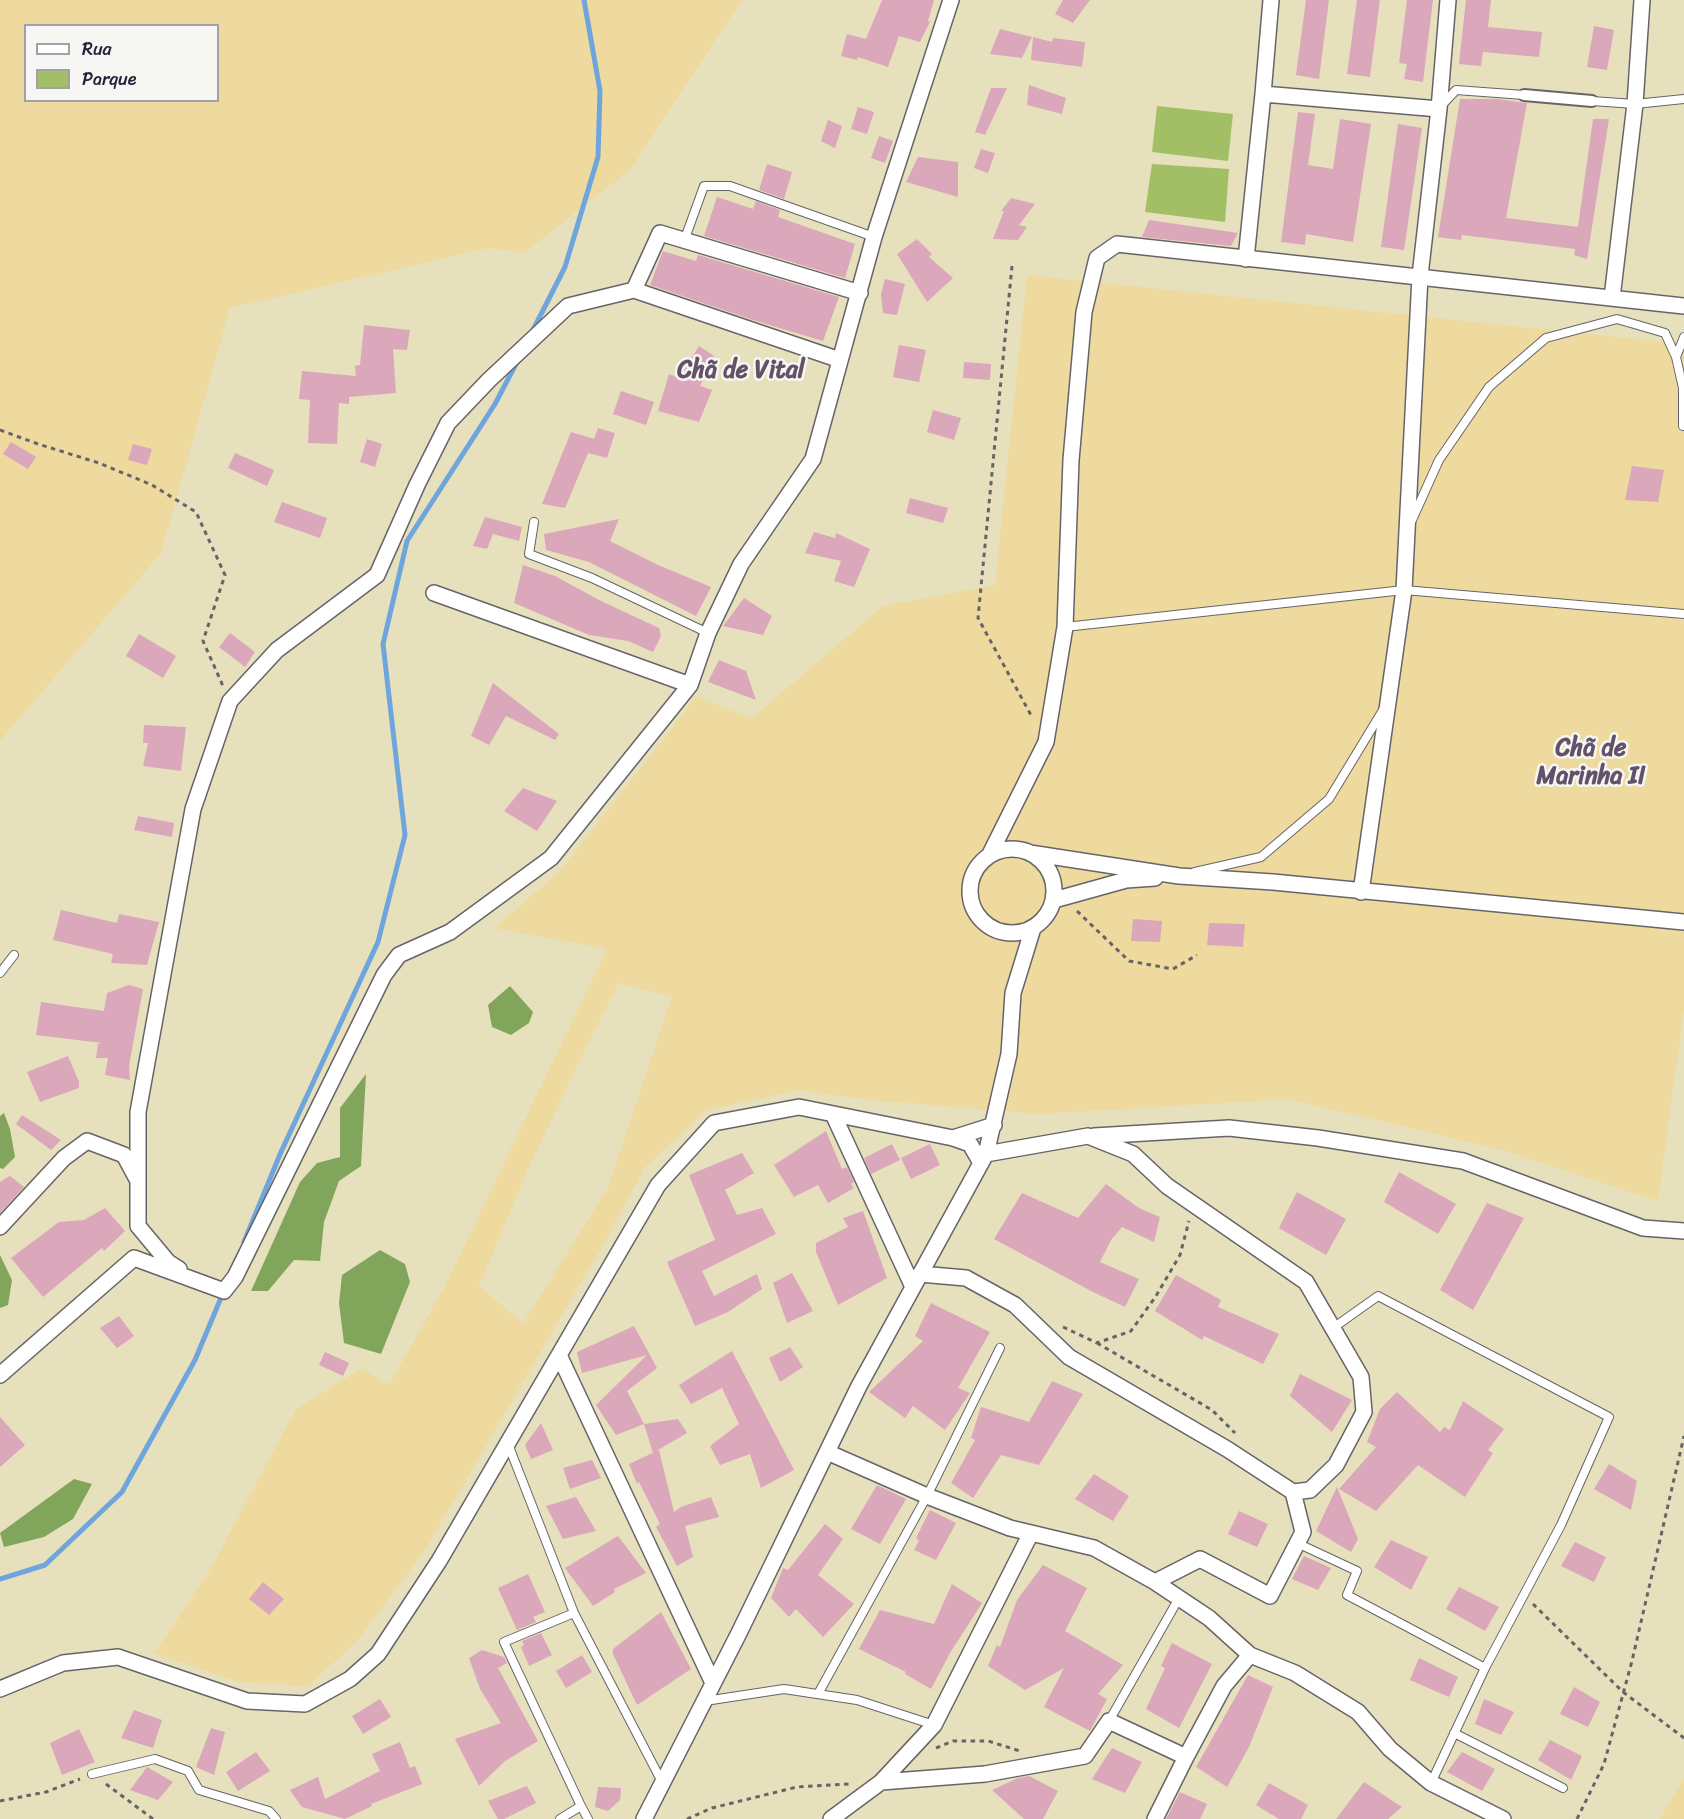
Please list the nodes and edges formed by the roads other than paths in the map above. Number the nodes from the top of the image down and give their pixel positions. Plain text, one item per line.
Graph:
1 (951, 0) edge
2 (1271, 0) edge
3 (1448, 0) edge
4 (1642, 0) edge
5 (1263, 94) junction
6 (1524, 95) joint
7 (1684, 99) edge
8 (1592, 101) joint
9 (1635, 104) junction
10 (1439, 109) junction
11 (874, 237) junction
12 (684, 241) junction
13 (1246, 259) junction
14 (1420, 276) junction
15 (634, 290) junction
16 (860, 293) junction
17 (1612, 298) junction
18 (1684, 306) edge
19 (1684, 337) edge
20 (1676, 357) junction
21 (840, 360) junction
22 (1683, 426) edge
23 (534, 522) dead end
24 (1406, 533) junction
25 (1404, 590) junction
26 (434, 593) dead end
27 (1684, 614) edge
28 (1065, 627) junction
29 (708, 633) junction
30 (690, 685) junction
31 (1388, 702) junction
32 (1030, 853) junction
33 (989, 856) junction
34 (1179, 876) junction
35 (1361, 892) junction
36 (1058, 898) junction
37 (1684, 922) edge
38 (1033, 928) junction
39 (14, 955) dead end
40 (0, 973) edge
41 (833, 1113) junction
42 (994, 1125) junction
43 (1088, 1136) junction
44 (953, 1138) junction
45 (984, 1159) junction
46 (138, 1181) junction
47 (0, 1227) edge
48 (1684, 1231) edge
49 (194, 1280) junction
50 (916, 1280) junction
51 (1333, 1328) junction
52 (1000, 1348) dead end
53 (559, 1355) junction
54 (0, 1375) edge
55 (507, 1444) junction
56 (826, 1452) junction
57 (1293, 1492) junction
58 (927, 1496) junction
59 (1032, 1533) junction
60 (1297, 1543) junction
61 (1155, 1582) junction
62 (1179, 1598) junction
63 (574, 1613) junction
64 (1250, 1654) junction
65 (1485, 1668) junction
66 (713, 1683) junction
67 (0, 1689) edge
68 (818, 1694) junction
69 (704, 1701) junction
70 (1109, 1721) junction
71 (934, 1725) junction
72 (1454, 1733) junction
73 (1186, 1757) junction
74 (92, 1774) road end
75 (881, 1782) junction
76 (662, 1783) junction
77 (1431, 1783) junction
78 (1563, 1788) dead end
79 (581, 1806) junction
80 (276, 1819) edge
81 (560, 1819) edge
82 (588, 1819) edge
83 (644, 1819) edge
84 (831, 1819) edge
85 (1155, 1819) edge
86 (1503, 1819) edge

1 - 11 street
2 - 5 street
3 - 10 street
4 - 9 street
5 - 10 street
5 - 13 street
6 - 8 street
6 - 10 lane
7 - 9 lane
8 - 9 lane
9 - 17 street
10 - 14 street
11 - 12 lane
11 - 16 street
12 - 15 street
12 - 16 street
13 - 14 street
13 - 28 street
14 - 17 street
14 - 24 street
15 - 21 street
15 - 46 street
16 - 21 street
17 - 18 street
19 - 20 lane
20 - 22 lane
20 - 24 lane
21 - 29 street
23 - 29 lane
24 - 25 street
25 - 27 lane
25 - 28 lane
25 - 31 street
26 - 30 street
28 - 33 street
29 - 30 street
30 - 49 street
31 - 34 lane
31 - 35 street
32 - 33 street
32 - 34 street
32 - 36 street
33 - 38 street
34 - 35 street
34 - 36 street
35 - 37 street
36 - 38 street
38 - 42 street
39 - 40 lane
41 - 44 street
41 - 50 street
41 - 53 street
42 - 44 street
42 - 45 street
43 - 45 street
43 - 48 street
43 - 51 street
44 - 45 street
45 - 50 street
46 - 47 street
46 - 49 street
49 - 54 street
50 - 56 street
50 - 57 street
51 - 57 street
51 - 65 lane
52 - 58 lane
53 - 55 street
53 - 66 street
55 - 63 lane
55 - 67 street
56 - 58 street
56 - 66 street
57 - 60 street
58 - 59 street
58 - 68 lane
59 - 61 street
59 - 71 street
60 - 61 street
60 - 65 lane
61 - 62 street
62 - 64 street
62 - 70 lane
63 - 76 lane
63 - 79 lane
64 - 73 street
64 - 77 street
65 - 72 lane
66 - 69 street
68 - 69 lane
68 - 71 lane
69 - 76 street
70 - 73 street
70 - 75 street
71 - 75 street
72 - 77 lane
72 - 78 lane
73 - 85 street
74 - 80 lane
75 - 84 street
76 - 83 street
77 - 86 street
79 - 81 lane
79 - 82 lane

